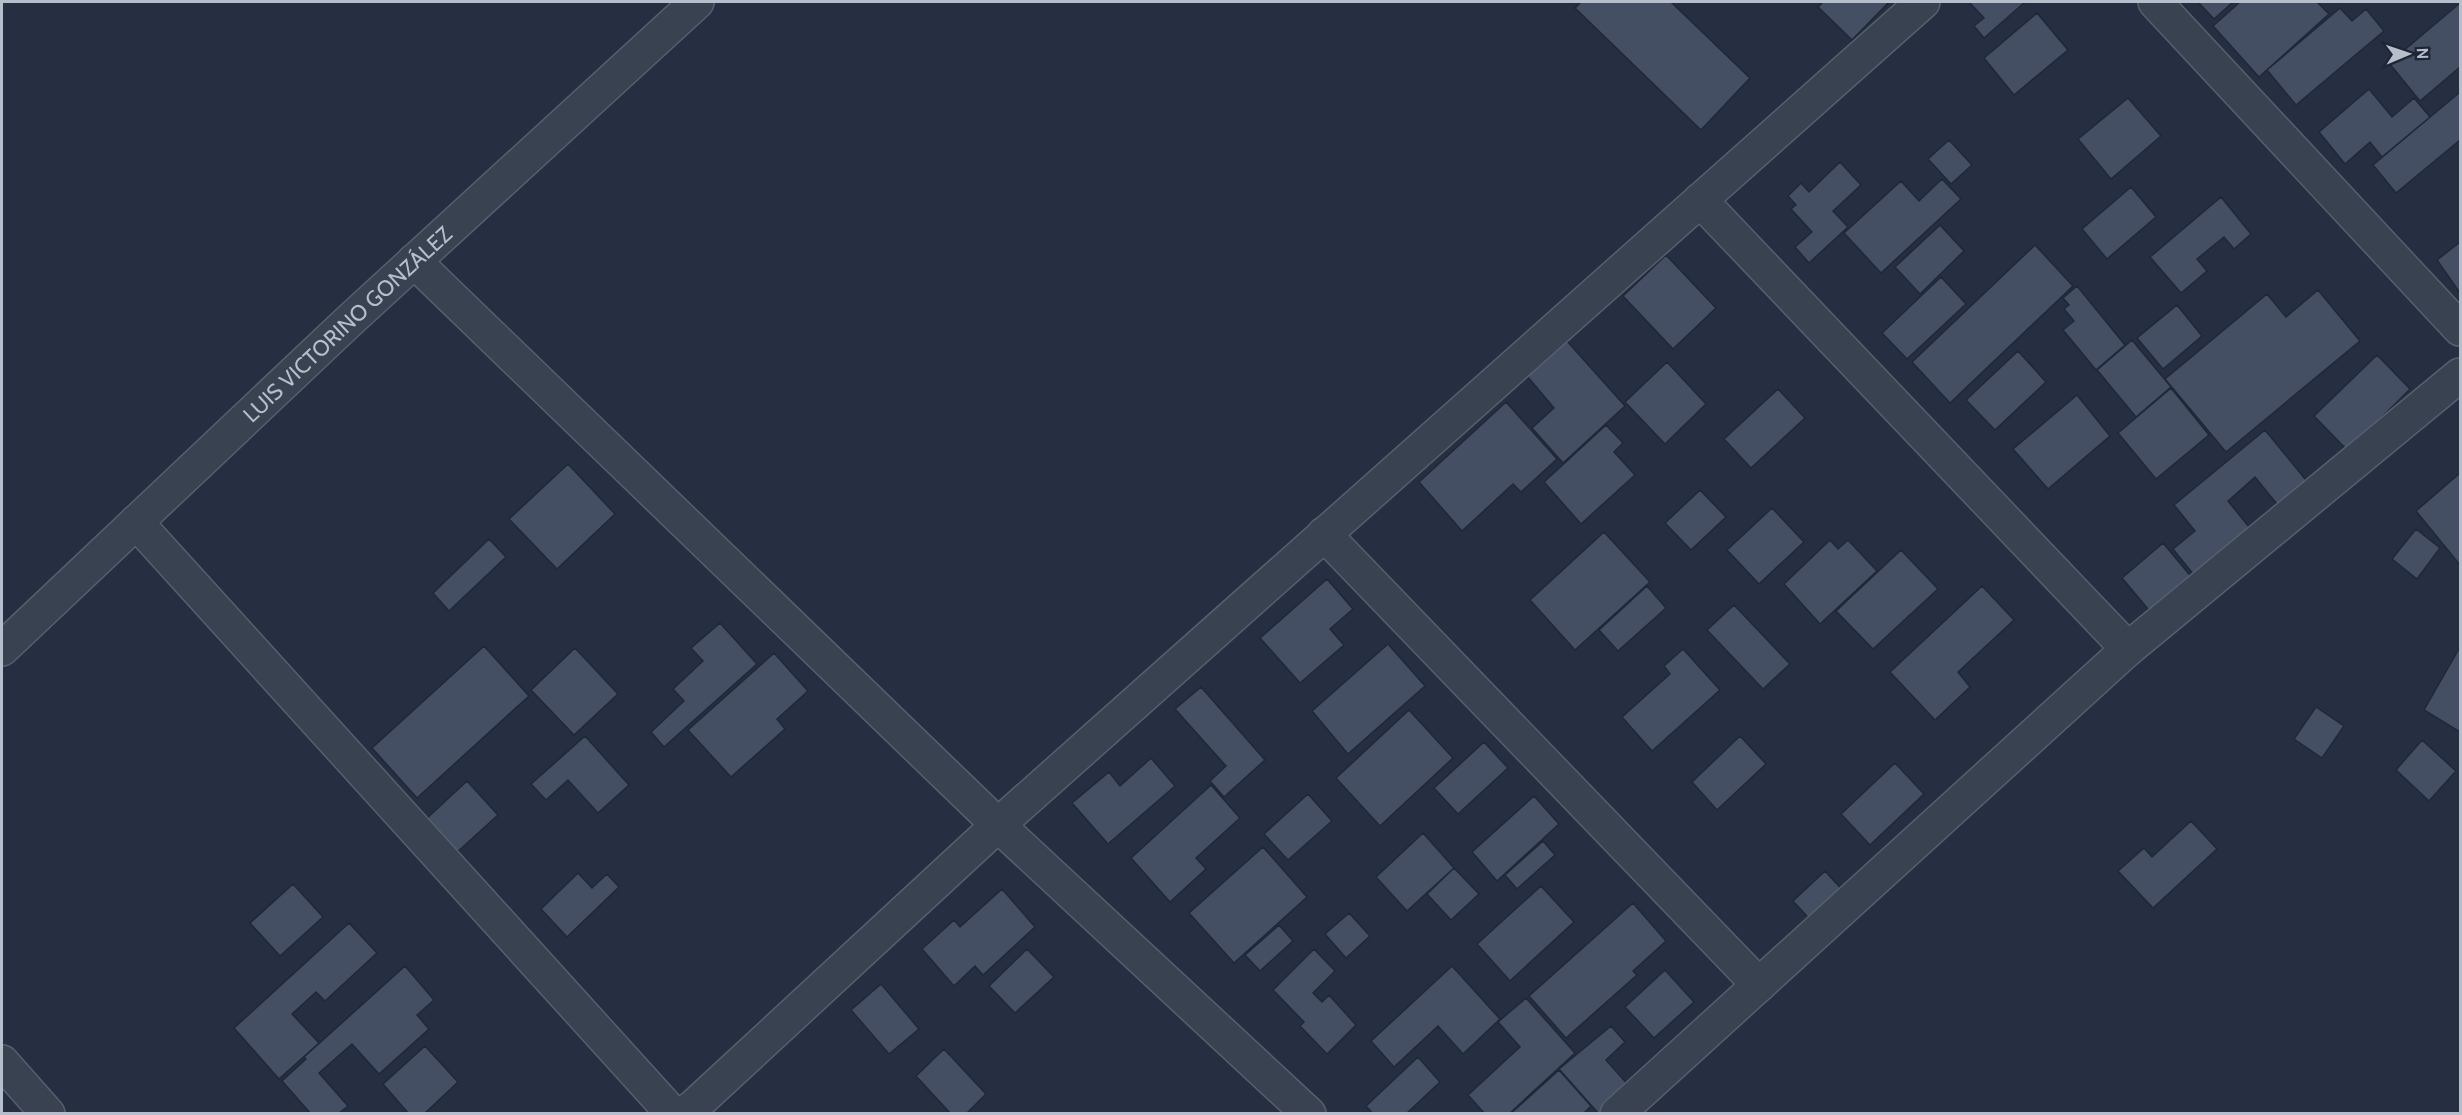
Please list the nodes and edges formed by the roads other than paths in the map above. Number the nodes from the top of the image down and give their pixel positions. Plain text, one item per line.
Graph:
1 (697, 2) edge
2 (1923, 2) edge
3 (2155, 2) edge
4 (1700, 200) junction
5 (414, 261) junction
6 (2460, 329) edge
7 (2460, 375) edge
8 (136, 522) junction
9 (1324, 534) junction
10 (2, 649) edge
11 (2128, 649) junction
12 (998, 825) junction
13 (1759, 984) junction
14 (2, 1062) edge
15 (48, 1113) edge
16 (673, 1113) edge
17 (682, 1113) edge
18 (1309, 1113) edge
19 (1617, 1113) edge

1 - 5 street, LUIS VICTORINO GONZÁLEZ
2 - 4 street
3 - 6 street
4 - 9 street
4 - 11 street
5 - 8 street, LUIS VICTORINO GONZÁLEZ
5 - 12 street
7 - 11 street
8 - 10 street, LUIS VICTORINO GONZÁLEZ
8 - 16 street
9 - 12 street
9 - 13 street
11 - 13 street
12 - 17 street
12 - 18 street
13 - 19 street
14 - 15 street

